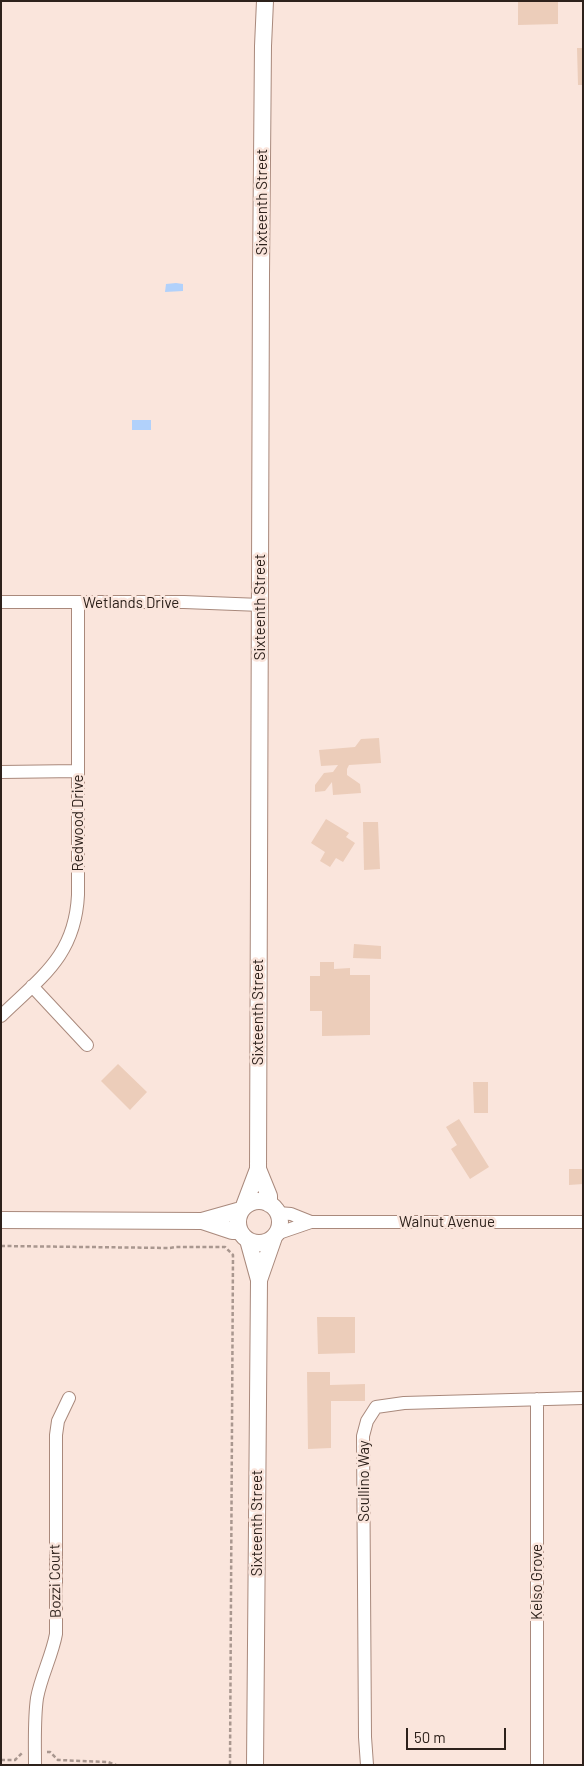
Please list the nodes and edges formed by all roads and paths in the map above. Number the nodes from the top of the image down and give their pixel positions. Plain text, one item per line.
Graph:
1 (259, 1) edge
2 (265, 1) edge
3 (263, 46) junction
4 (1, 602) edge
5 (78, 603) junction
6 (261, 605) junction
7 (1, 772) edge
8 (78, 772) junction
9 (32, 986) junction
10 (1, 1016) edge
11 (88, 1045) dead end
12 (258, 1168) junction
13 (243, 1208) junction
14 (274, 1208) junction
15 (1, 1220) edge
16 (202, 1221) junction
17 (312, 1222) junction
18 (583, 1222) edge
19 (244, 1236) junction
20 (275, 1236) junction
21 (1, 1246) edge
22 (259, 1280) junction
23 (69, 1398) dead end
24 (583, 1398) edge
25 (537, 1399) junction
26 (44, 1752) dead end
27 (35, 1765) edge
28 (116, 1765) edge
29 (230, 1765) edge
30 (256, 1765) edge
31 (367, 1765) edge
32 (537, 1765) edge

1 - 3 street, Sixteenth Street
2 - 3 street, Sixteenth Street
3 - 6 street, Sixteenth Street
4 - 5 street, Wetlands Drive
5 - 6 street, Wetlands Drive
5 - 8 street, Redwood Drive
6 - 12 street, Sixteenth Street
7 - 8 street
8 - 9 street, Redwood Drive
9 - 10 street, Redwood Drive
9 - 11 street
12 - 13 street, Sixteenth Street
12 - 14 street, Sixteenth Street
13 - 14 street
13 - 16 street
13 - 19 street
14 - 17 street, Walnut Avenue
14 - 20 street
15 - 16 street
16 - 19 street
17 - 18 street, Walnut Avenue
17 - 20 street, Walnut Avenue
19 - 20 street
19 - 22 street, Sixteenth Street
20 - 22 street, Sixteenth Street
21 - 29 path
22 - 30 street, Sixteenth Street
23 - 27 street, Bozzi Court
24 - 25 street, Scullino Way
25 - 31 street, Scullino Way
25 - 32 street, Kelso Grove
26 - 28 path

